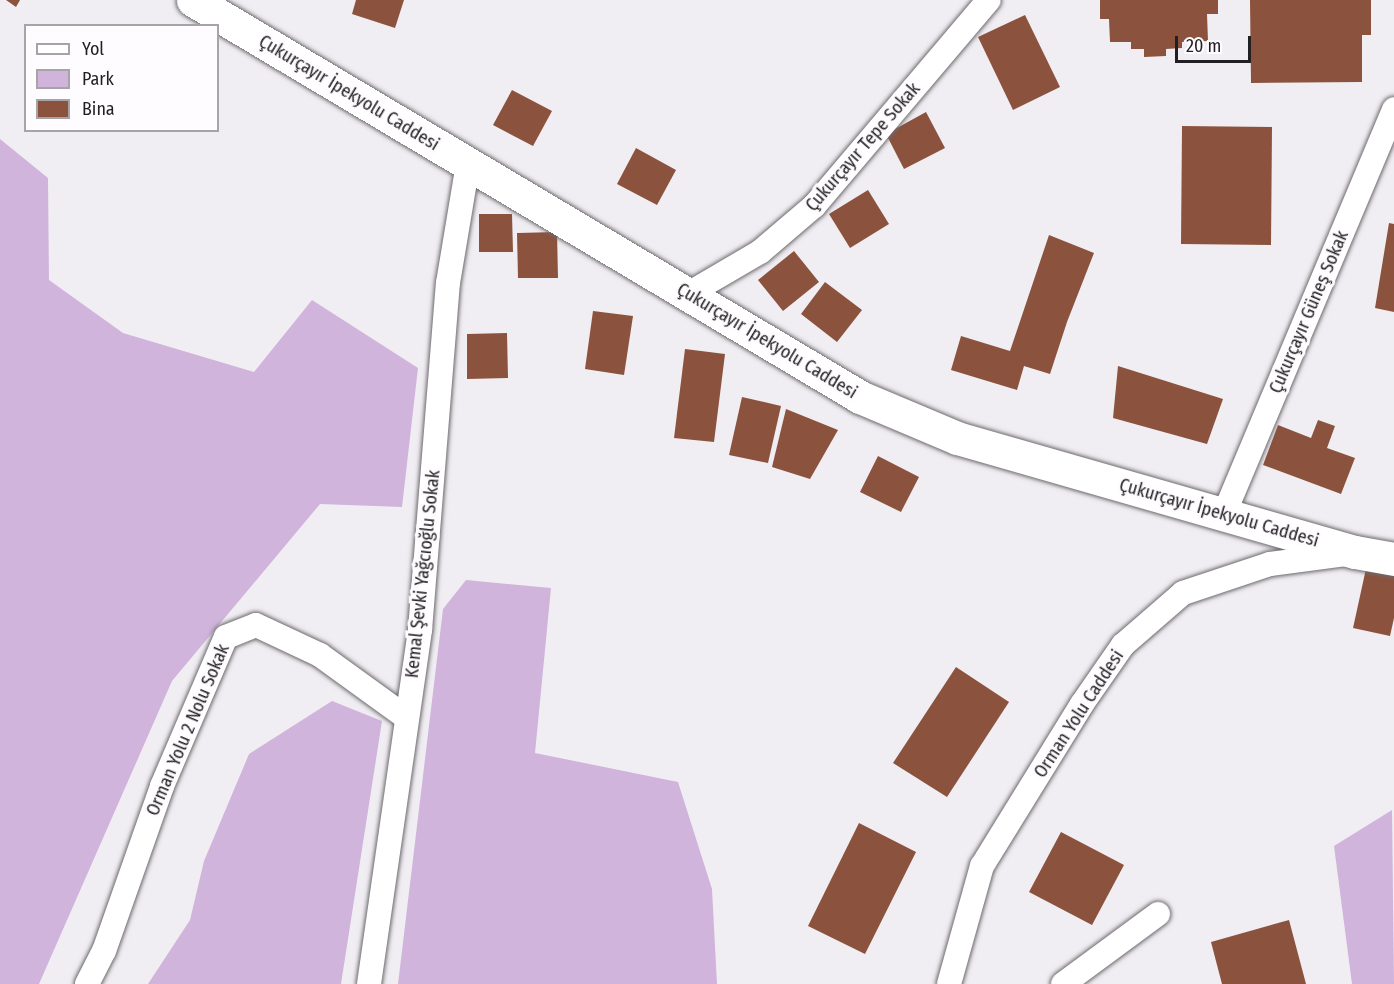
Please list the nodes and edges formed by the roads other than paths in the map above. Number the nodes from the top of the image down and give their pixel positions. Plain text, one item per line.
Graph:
1 (193, 0) edge
2 (989, 0) edge
3 (1394, 109) edge
4 (468, 164) junction
5 (688, 294) junction
6 (1224, 514) junction
7 (1355, 552) junction
8 (1394, 559) edge
9 (407, 718) junction
10 (1158, 914) dead end
11 (87, 984) edge
12 (369, 984) edge
13 (950, 984) edge
14 (1063, 984) edge

1 - 4 street, Çukurçayır İpekyolu Caddesi
2 - 5 street, Çukurçayır Tepe Sokak
3 - 6 street, Çukurçayır Güneş Sokak
4 - 5 street, Çukurçayır İpekyolu Caddesi
4 - 9 street, Kemal Şevki Yağcıoğlu Sokak
5 - 6 street, Çukurçayır İpekyolu Caddesi
6 - 7 street, Çukurçayır İpekyolu Caddesi
7 - 8 street, Çukurçayır İpekyolu Caddesi
7 - 13 street, Orman Yolu Caddesi
9 - 11 street, Orman Yolu 2 Nolu Sokak
9 - 12 street, Kemal Şevki Yağcıoğlu Sokak
10 - 14 street

